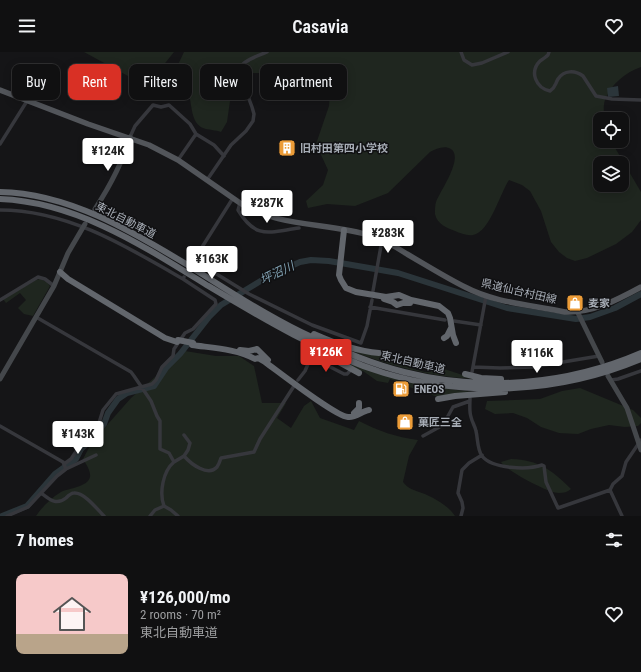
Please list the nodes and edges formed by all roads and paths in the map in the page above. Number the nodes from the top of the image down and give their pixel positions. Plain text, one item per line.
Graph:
1 (267, 52) edge
2 (460, 52) edge
3 (508, 52) edge
4 (549, 52) edge
5 (0, 90) edge
6 (641, 100) edge
7 (27, 101) junction
8 (196, 134) junction
9 (130, 137) junction
10 (0, 144) edge
11 (224, 156) junction
12 (178, 160) junction
13 (207, 180) junction
14 (0, 192) edge
15 (233, 198) junction
16 (0, 199) edge
17 (240, 203) junction
18 (95, 209) dead end
19 (0, 210) edge
20 (85, 226) junction
21 (299, 228) dead end
22 (344, 230) junction
23 (382, 240) junction
24 (338, 270) junction
25 (60, 272) junction
26 (54, 286) junction
27 (641, 287) edge
28 (373, 292) dead end
29 (228, 294) junction
30 (486, 297) junction
31 (0, 300) edge
32 (372, 300) dead end
33 (244, 302) junction
34 (370, 307) junction
35 (578, 313) junction
36 (36, 317) junction
37 (445, 320) dead end
38 (454, 321) dead end
39 (481, 325) junction
40 (444, 338) dead end
41 (361, 342) junction
42 (456, 342) dead end
43 (193, 344) junction
44 (359, 347) dead end
45 (379, 353) dead end
46 (641, 353) edge
47 (599, 356) junction
48 (641, 359) edge
49 (602, 362) dead end
50 (473, 367) junction
51 (350, 371) dead end
52 (641, 371) edge
53 (472, 372) dead end
54 (359, 373) dead end
55 (465, 374) dead end
56 (569, 378) junction
57 (610, 378) joint
58 (0, 379) edge
59 (298, 380) dead end
60 (294, 386) dead end
61 (143, 388) junction
62 (438, 399) dead end
63 (359, 403) dead end
64 (369, 410) dead end
65 (0, 426) edge
66 (184, 435) dead end
67 (423, 436) dead end
68 (640, 442) edge
69 (641, 450) edge
70 (96, 455) dead end
71 (482, 455) junction
72 (184, 456) junction
73 (174, 462) junction
74 (65, 466) junction
75 (610, 490) junction
76 (41, 493) junction
77 (164, 506) junction
78 (7, 516) edge
79 (104, 516) edge
80 (150, 516) edge
81 (178, 516) edge
82 (461, 516) edge
83 (622, 516) edge

1 - 11 street
2 - 3 street
4 - 6 street
5 - 7 main road, 県道仙台村田線
7 - 9 main road, 県道仙台村田線
7 - 10 street
8 - 9 street
8 - 11 street
8 - 12 street
9 - 12 main road, 県道仙台村田線
9 - 18 street
11 - 13 street
12 - 13 main road, 県道仙台村田線
13 - 15 main road, 県道仙台村田線
14 - 29 highway, 東北自動車道
15 - 17 main road, 県道仙台村田線
15 - 41 street
16 - 29 highway, 東北自動車道
17 - 21 street
17 - 22 main road, 県道仙台村田線
19 - 20 street
20 - 25 street
20 - 61 street
22 - 23 main road, 県道仙台村田線
22 - 24 highway
23 - 28 street
23 - 30 main road, 県道仙台村田線
24 - 40 highway
24 - 42 highway
25 - 26 street
25 - 43 highway, bridge
26 - 31 street
26 - 36 street
27 - 35 main road, 県道仙台村田線
29 - 33 highway, 東北自動車道
29 - 33 highway, 東北自動車道
30 - 35 main road, 県道仙台村田線
30 - 39 street
32 - 34 street
33 - 45 highway
33 - 54 highway
33 - 56 highway, 東北自動車道
34 - 37 street
34 - 41 street
35 - 47 street
36 - 58 street
36 - 61 street
38 - 39 street
39 - 50 street
41 - 44 street
43 - 63 highway
43 - 64 highway
46 - 56 highway, 東北自動車道
47 - 49 street
47 - 50 street
48 - 56 highway, 東北自動車道
50 - 53 street
51 - 59 street
52 - 57 street
55 - 56 highway
56 - 62 highway
57 - 68 street
60 - 72 street
61 - 73 street
61 - 74 street
65 - 74 street
66 - 72 street
67 - 71 street
68 - 69 street
68 - 75 street
70 - 74 street
71 - 75 street
71 - 82 street
72 - 73 street
73 - 77 street
74 - 76 street
75 - 83 street
76 - 78 street
76 - 79 street
77 - 80 street
77 - 81 street

